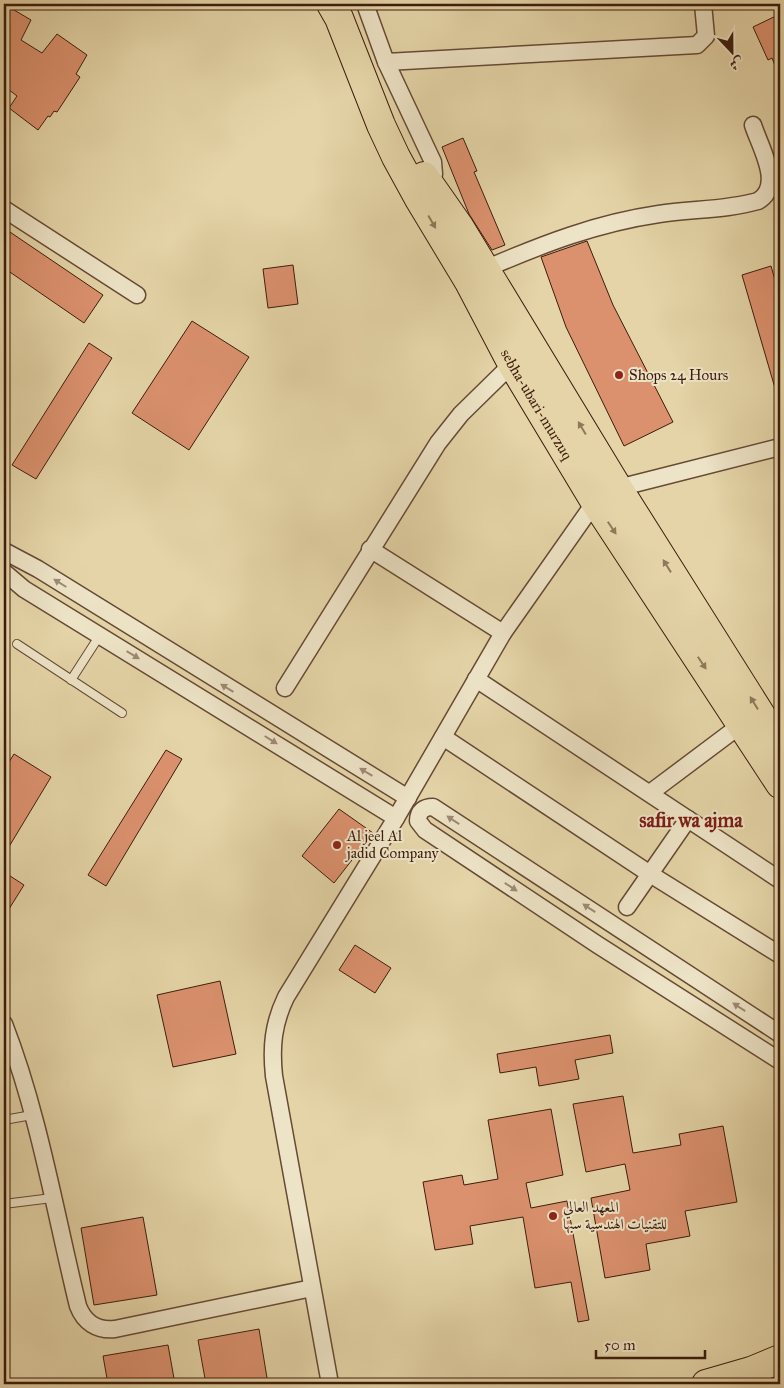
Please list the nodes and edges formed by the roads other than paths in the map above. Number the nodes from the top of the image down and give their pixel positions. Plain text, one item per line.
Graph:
1 (331, 4) edge
2 (350, 4) edge
3 (365, 4) edge
4 (703, 4) edge
5 (386, 62) junction
6 (753, 126) dead end
7 (430, 187) junction
8 (4, 209) edge
9 (485, 269) junction
10 (137, 296) dead end
11 (512, 364) junction
12 (780, 447) edge
13 (618, 488) junction
14 (595, 502) junction
15 (370, 549) junction
16 (4, 550) edge
17 (4, 572) edge
18 (90, 602) junction
19 (78, 622) junction
20 (503, 633) junction
21 (100, 636) junction
22 (17, 644) dead end
23 (197, 669) junction
24 (476, 679) junction
25 (71, 680) junction
26 (184, 687) junction
27 (285, 688) dead end
28 (122, 713) dead end
29 (742, 724) junction
30 (443, 737) junction
31 (780, 744) edge
32 (780, 784) edge
33 (650, 793) junction
34 (408, 798) junction
35 (396, 818) junction
36 (688, 818) junction
37 (650, 874) junction
38 (780, 880) edge
39 (627, 907) dead end
40 (613, 924) junction
41 (598, 945) junction
42 (780, 956) edge
43 (4, 1024) edge
44 (780, 1034) edge
45 (780, 1061) edge
46 (32, 1115) junction
47 (4, 1120) edge
48 (52, 1198) junction
49 (4, 1204) edge
50 (312, 1288) junction
51 (780, 1358) edge
52 (330, 1384) edge
53 (706, 1384) edge

1 -> 11 highway, sebha-ubari-murzuq
2 - 7 highway, sebha-ubari-murzuq
3 - 5 street
4 - 5 street
5 - 7 street
6 - 9 street
7 - 9 highway, sebha-ubari-murzuq
8 - 10 street
13 -> 9 highway, sebha-ubari-murzuq
11 - 14 highway, sebha-ubari-murzuq
11 - 15 street
12 - 13 street
13 - 14 street
31 -> 13 highway, sebha-ubari-murzuq
14 - 20 street
14 -> 29 highway, sebha-ubari-murzuq
15 - 20 street
15 - 27 street
18 -> 16 street
17 - 19 street
18 - 19 street
18 - 23 street
19 - 21 street
20 - 24 street
21 - 25 lane
21 -> 26 street
22 - 25 lane
23 - 26 street
34 -> 23 street
24 - 30 street
24 - 33 street
25 - 28 lane
26 -> 35 street
29 - 32 highway, sebha-ubari-murzuq
29 - 33 street
30 - 34 street
30 - 37 street
33 - 36 street
34 - 35 street
35 - 50 street
36 - 37 street
36 - 38 street
37 - 39 street
37 - 42 street
40 - 41 street
40 -> 41 street
44 -> 40 street
41 - 45 street
43 - 46 street
46 - 47 lane
46 - 48 street
48 - 49 lane
48 - 50 street
50 - 52 street
51 - 53 highway

